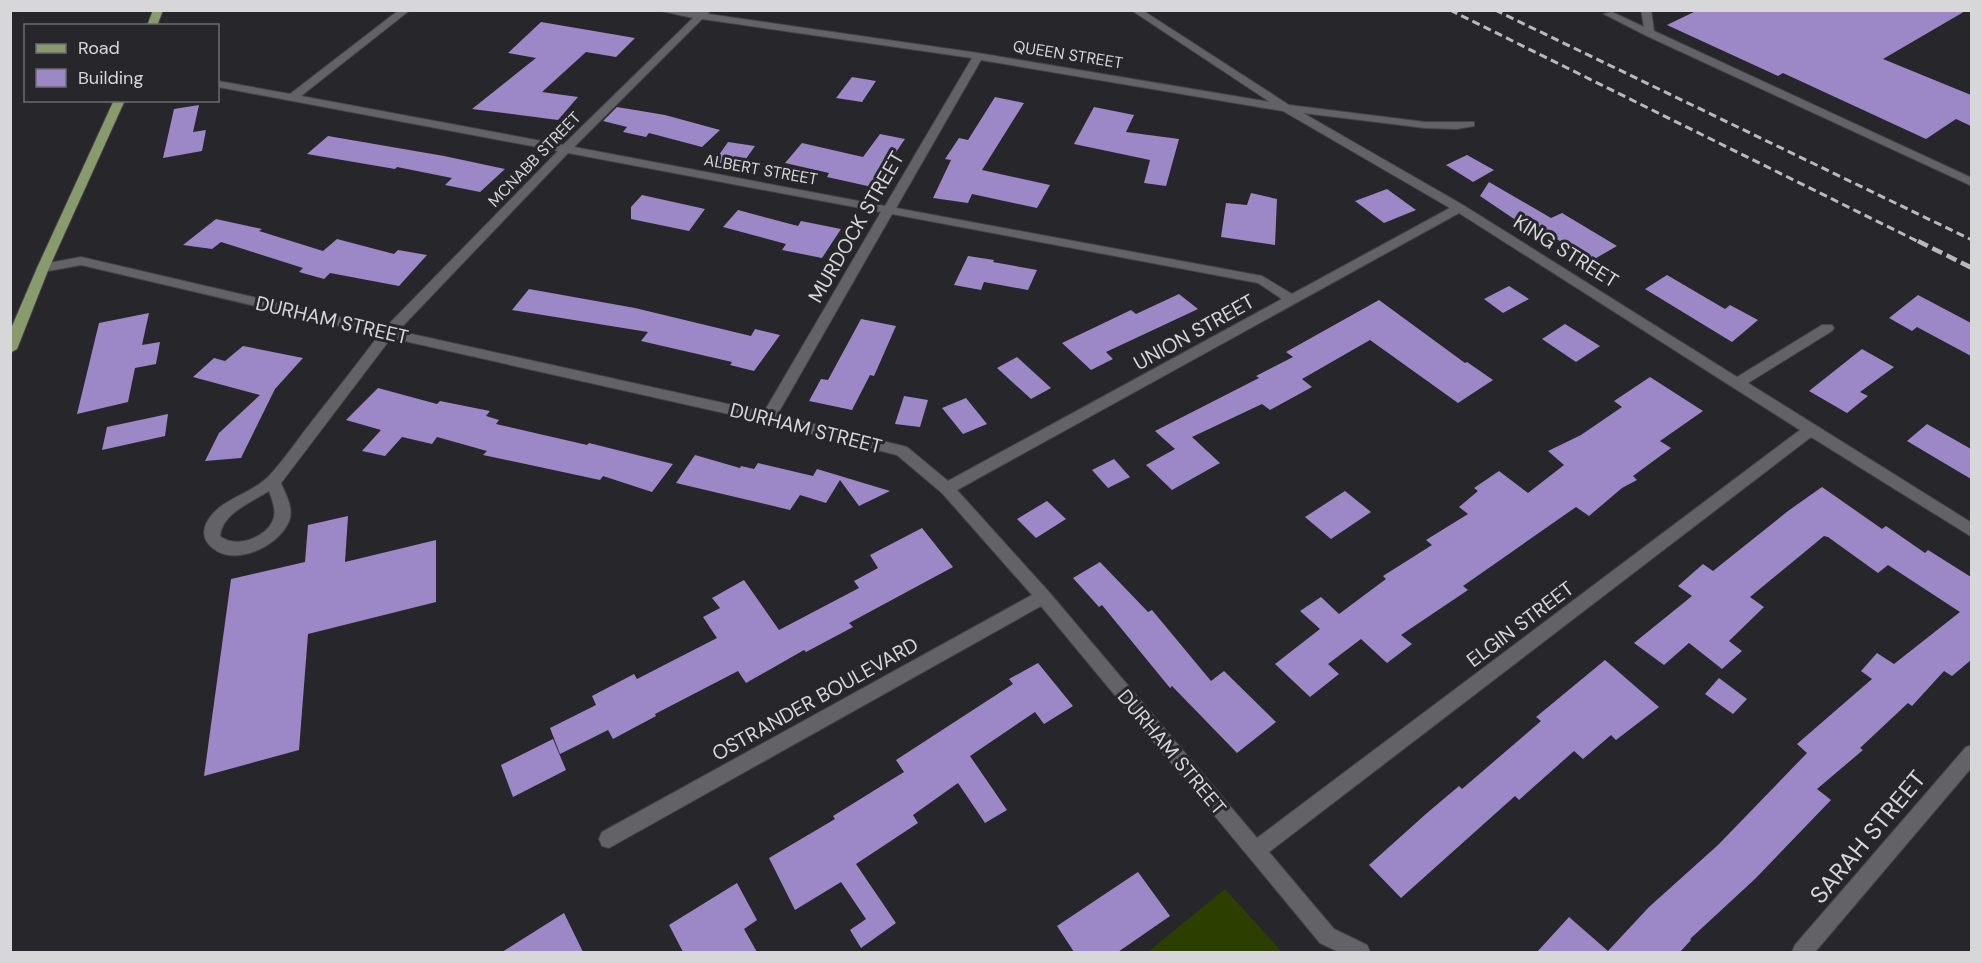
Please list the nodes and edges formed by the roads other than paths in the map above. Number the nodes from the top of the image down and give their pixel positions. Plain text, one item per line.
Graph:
1 (159, 10) edge
2 (406, 10) edge
3 (661, 10) edge
4 (1135, 10) edge
5 (1646, 10) edge
6 (703, 14) edge
7 (1609, 14) dead end
8 (153, 24) edge
9 (1650, 34) junction
10 (978, 56) junction
11 (219, 84) edge
12 (292, 98) junction
13 (119, 102) edge
14 (1286, 108) junction
15 (1470, 124) dead end
16 (565, 150) junction
17 (1971, 183) edge
18 (1458, 208) junction
19 (890, 209) junction
20 (44, 268) junction
21 (1292, 300) junction
22 (1827, 328) dead end
23 (388, 333) junction
24 (10, 349) edge
25 (1737, 383) junction
26 (768, 418) junction
27 (1810, 430) junction
28 (273, 482) junction
29 (947, 489) junction
30 (1971, 531) edge
31 (1043, 597) junction
32 (1971, 753) edge
33 (609, 839) dead end
34 (1255, 851) junction
35 (1360, 952) edge
36 (1802, 952) edge

1 - 8 main road
2 - 12 street
3 - 6 street, QUEEN STREET
4 - 14 street, KING STREET
5 - 9 street
6 - 10 street, QUEEN STREET
6 - 16 street, MCNABB STREET
7 - 9 street
9 - 17 street
10 - 14 street, QUEEN STREET
10 - 19 street, MURDOCK STREET
11 - 12 street, ALBERT STREET
12 - 16 street, ALBERT STREET
13 - 20 main road
14 - 15 street, QUEEN STREET
14 - 18 street, KING STREET
16 - 19 street, ALBERT STREET
16 - 23 street, MCNABB STREET
18 - 21 street, UNION STREET
18 - 25 street, KING STREET
19 - 21 street, ALBERT STREET
19 - 26 street, MURDOCK STREET
20 - 23 street, DURHAM STREET
20 - 24 main road
21 - 29 street, UNION STREET
22 - 25 street
23 - 26 street, DURHAM STREET
23 - 28 street, MCNABB STREET
25 - 27 street, KING STREET
26 - 29 street, DURHAM STREET
27 - 30 street, KING STREET
27 - 34 street, ELGIN STREET
28 - 28 street
29 - 31 street, DURHAM STREET
31 - 33 street, OSTRANDER BOULEVARD
31 - 34 street, DURHAM STREET
32 - 36 street, SARAH STREET
34 - 35 street, DURHAM STREET

